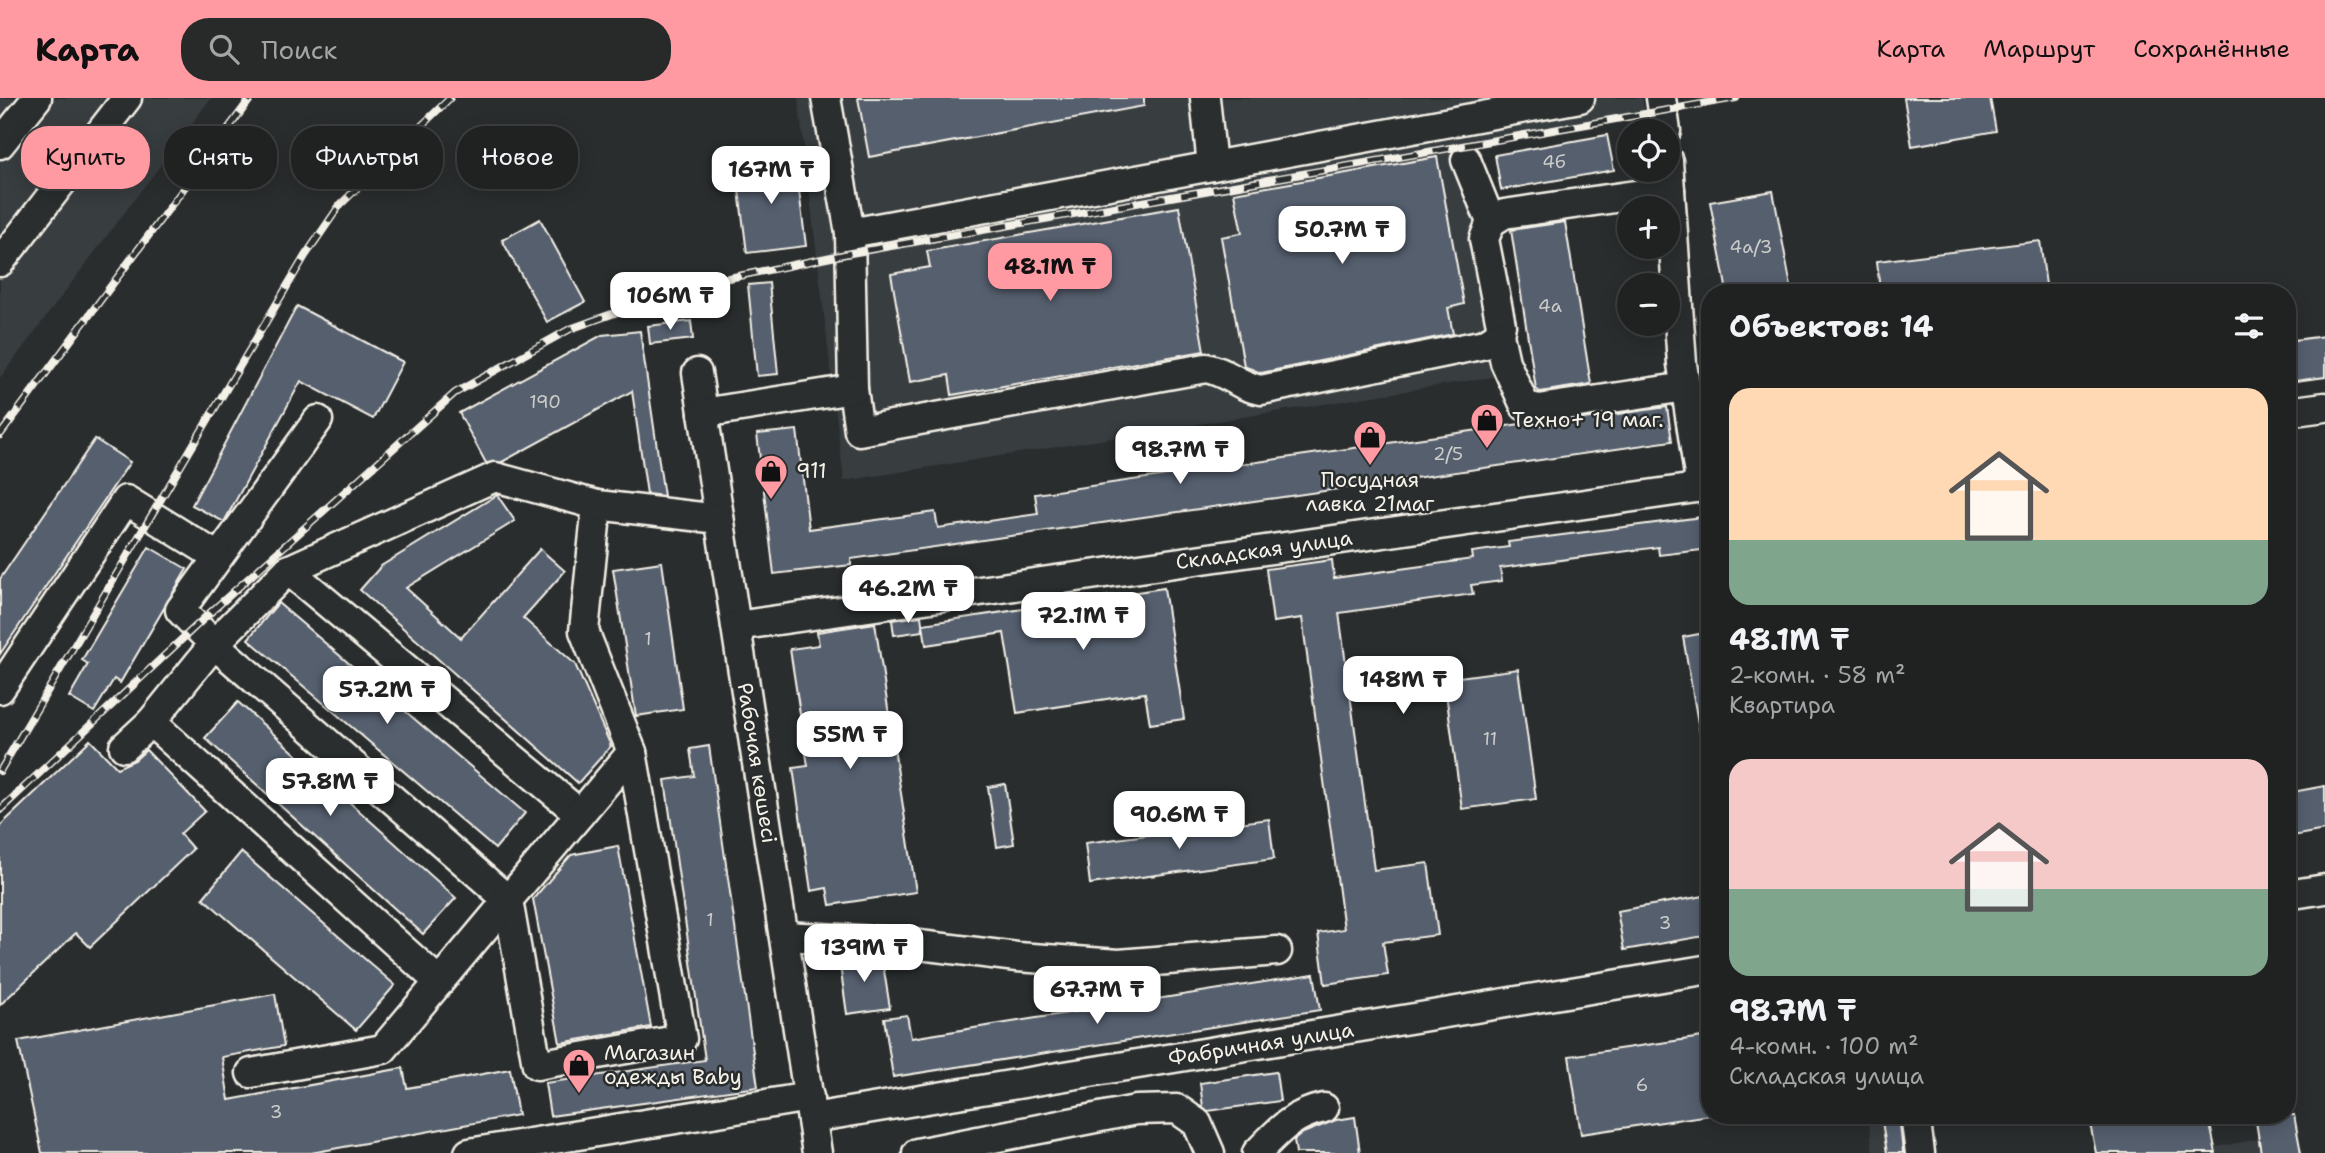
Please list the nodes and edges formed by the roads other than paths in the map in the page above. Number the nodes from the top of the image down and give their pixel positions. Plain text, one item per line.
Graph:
1 (37, 98) edge
2 (127, 98) edge
3 (826, 98) edge
4 (1205, 98) edge
5 (1580, 98) edge
6 (1661, 98) edge
7 (1664, 119) edge
8 (0, 145) edge
9 (1466, 160) dead end
10 (1212, 166) junction
11 (1669, 182) edge
12 (1670, 190) junction
13 (1491, 222) junction
14 (850, 233) junction
15 (0, 262) edge
16 (1499, 335) junction
17 (697, 373) dead end
18 (1686, 387) junction
19 (853, 390) junction
20 (2325, 407) edge
21 (2296, 411) edge
22 (703, 413) junction
23 (318, 420) dead end
24 (1701, 466) edge
25 (1701, 488) edge
26 (597, 505) junction
27 (719, 519) junction
28 (218, 557) junction
29 (288, 570) junction
30 (736, 626) junction
31 (214, 644) junction
32 (0, 689) edge
33 (151, 722) junction
34 (124, 747) dead end
35 (632, 752) junction
36 (580, 814) junction
37 (2325, 889) edge
38 (2296, 894) edge
39 (508, 900) junction
40 (784, 936) junction
41 (1277, 951) dead end
42 (1701, 970) edge
43 (439, 982) junction
44 (251, 1073) dead end
45 (811, 1108) junction
46 (1324, 1108) dead end
47 (1915, 1124) edge
48 (468, 1153) edge
49 (817, 1153) edge
50 (917, 1153) edge
51 (1210, 1153) edge
52 (1257, 1153) edge
53 (1920, 1153) edge

1 - 8 street
2 - 15 street
3 - 14 street
4 - 10 street
5 - 10 street
6 - 7 street
9 - 13 street
10 - 14 street
11 - 12 street
12 - 13 street
12 - 18 street
13 - 16 street
14 - 19 street
16 - 18 street
16 - 19 street
17 - 22 street, Рабочая көшесі
18 - 24 street
19 - 22 street
20 - 21 street
22 - 27 street, Рабочая көшесі
23 - 28 street
25 - 30 street, Складская улица
26 - 27 street
26 - 29 street
26 - 35 street
27 - 30 street, Рабочая көшесі
28 - 31 street
28 - 32 street
29 - 31 street
29 - 36 street
30 - 40 street, Рабочая көшесі
31 - 33 street
31 - 39 street
33 - 34 street
33 - 43 street
35 - 36 street
35 - 39 street
36 - 39 street
37 - 38 street
39 - 43 street
40 - 41 street
40 - 45 street, Рабочая көшесі
42 - 45 street, Фабричная улица
43 - 44 street
45 - 48 street, Фабричная улица
45 - 49 street, Рабочая көшесі
46 - 52 street
47 - 53 street
50 - 51 street

